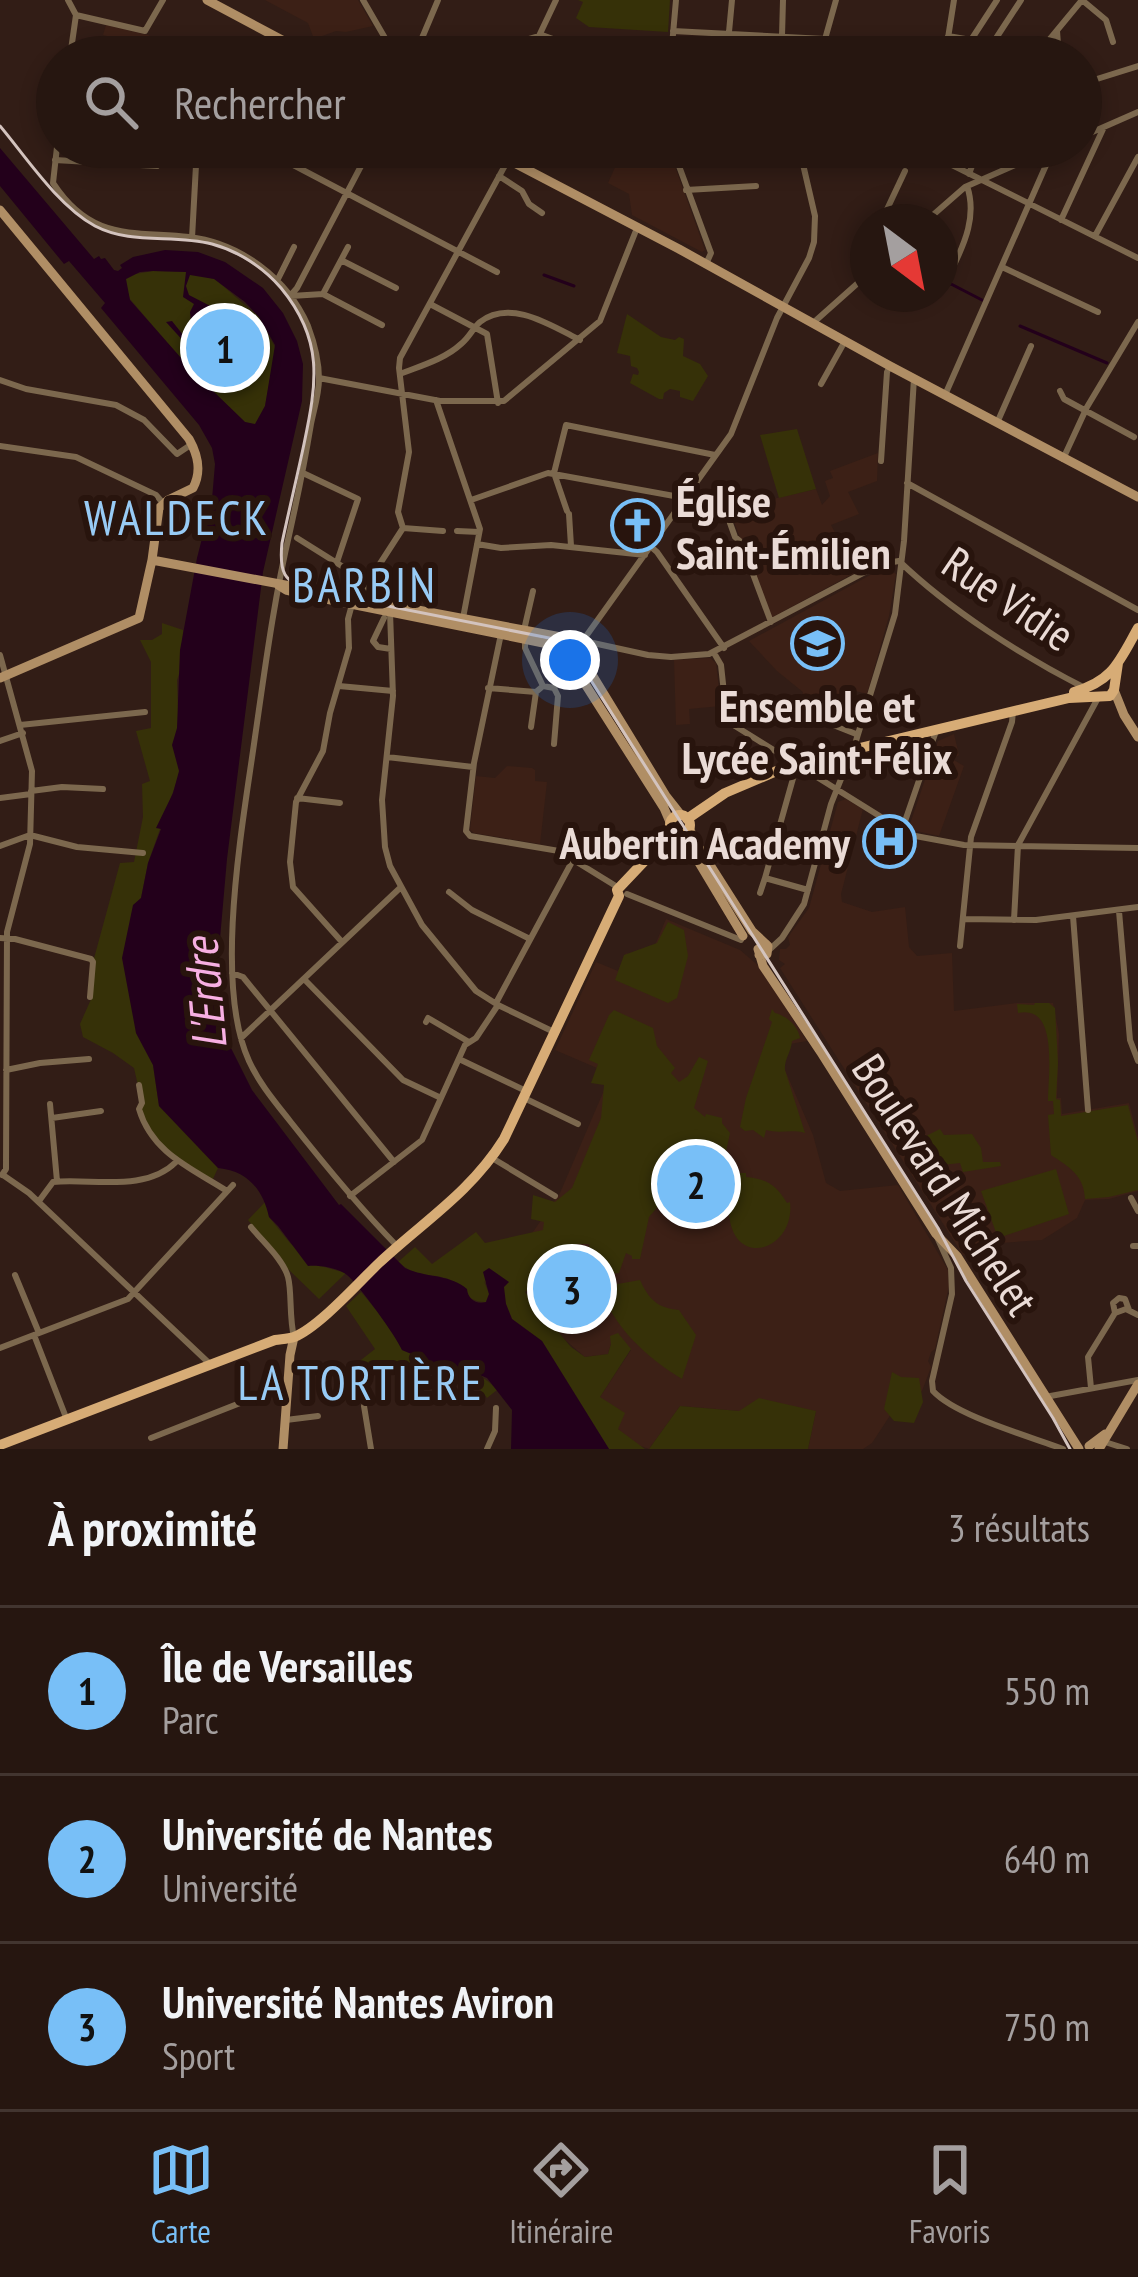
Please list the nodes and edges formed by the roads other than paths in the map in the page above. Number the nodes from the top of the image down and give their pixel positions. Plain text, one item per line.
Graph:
1 (68, 0) edge
2 (163, 0) edge
3 (207, 0) edge
4 (363, 0) edge
5 (438, 0) edge
6 (556, 0) edge
7 (676, 0) edge
8 (732, 0) edge
9 (783, 0) edge
10 (836, 0) edge
11 (954, 0) edge
12 (997, 0) edge
13 (1022, 0) edge
14 (1082, 0) edge
15 (76, 15) junction
16 (1057, 30) junction
17 (673, 31) junction
18 (542, 34) junction
19 (729, 34) junction
20 (752, 35) joint
21 (73, 36) edge
22 (275, 36) edge
23 (384, 36) edge
24 (423, 36) edge
25 (536, 36) edge
26 (547, 36) edge
27 (673, 36) edge
28 (767, 36) edge
29 (782, 36) edge
30 (826, 36) edge
31 (948, 36) edge
32 (974, 36) edge
33 (998, 36) edge
34 (1052, 36) edge
35 (1059, 36) edge
36 (1113, 42) dead end
37 (1138, 66) edge
38 (1102, 77) edge
39 (1138, 112) edge
40 (1103, 128) edge
41 (1138, 158) edge
42 (55, 168) edge
43 (195, 168) edge
44 (299, 168) edge
45 (360, 168) edge
46 (504, 168) edge
47 (523, 168) edge
48 (679, 168) edge
49 (804, 168) edge
50 (956, 168) edge
51 (970, 168) edge
52 (1010, 168) edge
53 (1046, 168) edge
54 (1085, 168) edge
55 (905, 171) dead end
56 (968, 174) junction
57 (499, 176) junction
58 (980, 181) junction
59 (756, 186) dead end
60 (967, 186) junction
61 (686, 190) junction
62 (347, 193) junction
63 (889, 204) edge
64 (946, 204) edge
65 (1030, 205) junction
66 (0, 210) edge
67 (542, 213) dead end
68 (1061, 220) junction
69 (637, 228) junction
70 (1094, 236) junction
71 (192, 238) junction
72 (294, 247) dead end
73 (348, 247) dead end
74 (458, 252) junction
75 (958, 255) edge
76 (1138, 258) edge
77 (341, 260) junction
78 (706, 264) junction
79 (1002, 267) junction
80 (497, 272) dead end
81 (277, 281) junction
82 (395, 288) dead end
83 (850, 290) edge
84 (323, 294) junction
85 (290, 296) junction
86 (430, 304) junction
87 (784, 306) junction
88 (1098, 312) dead end
89 (813, 323) junction
90 (1138, 324) edge
91 (382, 325) dead end
92 (475, 327) junction
93 (580, 340) junction
94 (845, 341) junction
95 (1030, 346) dead end
96 (890, 366) junction
97 (400, 374) junction
98 (319, 378) junction
99 (914, 378) junction
100 (0, 380) edge
101 (821, 384) dead end
102 (1060, 391) dead end
103 (404, 393) junction
104 (945, 394) junction
105 (436, 400) junction
106 (498, 403) junction
107 (1085, 411) junction
108 (997, 423) junction
109 (1134, 437) dead end
110 (191, 444) junction
111 (0, 446) edge
112 (716, 456) junction
113 (1063, 459) junction
114 (881, 461) dead end
115 (303, 473) junction
116 (554, 473) junction
117 (907, 483) junction
118 (1138, 497) edge
119 (685, 498) junction
120 (471, 500) junction
121 (163, 504) junction
122 (730, 524) dead end
123 (403, 528) junction
124 (443, 531) dead end
125 (458, 531) dead end
126 (479, 532) junction
127 (297, 538) dead end
128 (477, 544) junction
129 (650, 546) junction
130 (572, 547) junction
131 (645, 555) junction
132 (152, 560) junction
133 (897, 561) junction
134 (337, 562) junction
135 (281, 571) junction
136 (905, 572) junction
137 (368, 582) junction
138 (274, 584) junction
139 (291, 584) junction
140 (532, 591) dead end
141 (361, 593) dead end
142 (400, 599) dead end
143 (350, 608) dead end
144 (1138, 610) edge
145 (387, 615) junction
146 (463, 618) junction
147 (771, 622) junction
148 (1138, 628) edge
149 (501, 634) junction
150 (524, 634) junction
151 (724, 647) junction
152 (391, 649) junction
153 (575, 652) junction
154 (714, 652) junction
155 (0, 655) edge
156 (3, 677) edge
157 (339, 686) junction
158 (1071, 686) junction
159 (488, 688) junction
160 (554, 688) junction
161 (539, 689) junction
162 (1105, 690) junction
163 (393, 692) junction
164 (1013, 710) junction
165 (145, 712) dead end
166 (798, 712) dead end
167 (531, 727) dead end
168 (937, 728) junction
169 (21, 729) junction
170 (857, 734) junction
171 (1138, 737) edge
172 (0, 741) edge
173 (554, 744) dead end
174 (853, 750) junction
175 (386, 757) junction
176 (793, 764) junction
177 (473, 767) junction
178 (103, 789) dead end
179 (837, 790) junction
180 (31, 793) junction
181 (0, 798) edge
182 (297, 798) junction
183 (340, 803) dead end
184 (680, 825) junction
185 (902, 830) junction
186 (30, 836) junction
187 (0, 846) edge
188 (969, 846) junction
189 (1017, 847) junction
190 (1138, 848) edge
191 (143, 853) dead end
192 (574, 858) junction
193 (765, 878) junction
194 (401, 887) junction
195 (808, 890) junction
196 (622, 891) junction
197 (449, 892) dead end
198 (760, 893) dead end
199 (1138, 907) edge
200 (1119, 909) junction
201 (1073, 916) junction
202 (964, 919) junction
203 (1014, 920) junction
204 (747, 937) junction
205 (3, 938) edge
206 (530, 939) junction
207 (342, 943) junction
208 (960, 946) dead end
209 (763, 950) junction
210 (232, 973) junction
211 (304, 979) junction
212 (90, 997) dead end
213 (496, 1005) junction
214 (271, 1011) junction
215 (426, 1022) dead end
216 (554, 1032) junction
217 (241, 1038) junction
218 (469, 1042) junction
219 (89, 1059) dead end
220 (459, 1059) junction
221 (1138, 1061) edge
222 (6, 1070) junction
223 (140, 1085) dead end
224 (525, 1095) junction
225 (441, 1098) junction
226 (50, 1104) dead end
227 (1088, 1110) dead end
228 (101, 1112) dead end
229 (52, 1118) junction
230 (578, 1124) dead end
231 (492, 1158) junction
232 (176, 1162) junction
233 (394, 1162) junction
234 (1, 1174) edge
235 (57, 1181) junction
236 (350, 1196) junction
237 (555, 1196) dead end
238 (1131, 1198) dead end
239 (38, 1202) junction
240 (1138, 1211) edge
241 (250, 1227) dead end
242 (936, 1234) junction
243 (395, 1248) junction
244 (961, 1263) junction
245 (15, 1275) dead end
246 (976, 1288) junction
247 (954, 1290) junction
248 (134, 1293) junction
249 (1138, 1315) edge
250 (37, 1334) junction
251 (295, 1337) junction
252 (0, 1348) edge
253 (212, 1366) junction
254 (1138, 1382) edge
255 (1091, 1388) junction
256 (288, 1390) junction
257 (1045, 1396) junction
258 (364, 1406) dead end
259 (496, 1408) dead end
260 (318, 1416) dead end
261 (67, 1420) junction
262 (285, 1420) junction
263 (151, 1438) dead end
264 (0, 1445) edge
265 (1094, 1445) edge
266 (283, 1449) edge
267 (370, 1449) edge
268 (487, 1449) edge
269 (1063, 1449) edge
270 (1127, 1449) edge

1 - 15 street
2 - 15 street
3 - 22 street
4 - 23 street
5 - 24 street
6 - 18 street
7 - 17 street
8 - 19 street
9 - 29 street
10 - 30 street
11 - 31 street
12 - 32 street
13 - 33 street
14 - 16 street
14 - 36 street
15 - 21 street
16 - 34 street
16 - 35 street
17 - 19 street
17 - 27 street
18 - 25 street
18 - 26 street
19 - 20 street
20 - 28 street
37 - 38 street
39 - 40 street
41 - 70 street
42 - 71 street
43 - 71 street
44 - 62 street
45 - 62 street
46 - 57 street
47 - 69 street
48 - 61 street
49 - 87 street
50 - 56 street
51 - 56 street
52 - 58 street
53 - 65 street
54 - 68 street
55 - 63 street
56 - 58 street
57 - 67 street
57 - 74 street
58 - 60 street
58 - 65 street
59 - 61 street
60 - 64 street
60 - 75 street
61 - 78 street
62 - 74 street
62 - 85 street
65 - 68 street
65 - 79 street
66 - 110 street
68 - 70 street
69 - 78 street
69 - 93 street
70 - 76 street
71 - 81 street
72 - 81 street
73 - 77 street
74 - 80 street
74 - 86 street
77 - 82 street
77 - 84 street
78 - 87 street
79 - 88 street
79 - 104 street
81 - 85 street
83 - 89 street
84 - 85 street
84 - 91 street
85 - 98 street
86 - 92 street
86 - 97 street
87 - 89 street
87 - 112 street
89 - 94 street
90 - 107 street
92 - 93 street
92 - 97 street
92 - 106 street
93 - 106 street
94 - 96 street
94 - 101 street
95 - 108 street
96 - 99 street
96 - 114 street
97 - 103 street
98 - 103 street
98 - 115 street
99 - 104 street
99 - 117 street
100 - 110 street
102 - 107 street
103 - 105 street
103 - 123 street
104 - 108 street
105 - 106 street
105 - 120 street
107 - 109 street
107 - 113 street
108 - 113 street
110 - 121 street
111 - 121 street
112 - 116 street
112 - 119 street
113 - 118 street
115 - 134 street
115 - 135 street
116 - 119 street
116 - 120 street
116 - 130 street
117 - 133 street
117 - 144 street
119 - 129 street
120 - 126 street
121 - 132 street
122 - 147 street
123 - 124 street
123 - 137 street
125 - 126 street
126 - 128 street
127 - 134 street
128 - 130 street
128 - 146 street
129 - 131 street
129 - 151 street
130 - 131 street
131 - 153 street
132 - 138 street
132 - 156 street
133 - 136 street
133 - 147 street
134 - 137 street
135 - 138 street
135 - 139 street
136 - 158 street, Rue Vidie
136 - 170 street
137 - 141 street
137 - 142 street
138 - 139 street
138 - 145 street
138 - 210 street
139 - 146 street
140 - 150 street
143 - 157 street
145 - 149 street
145 - 152 street
145 - 152 street
146 - 150 street
147 - 151 street
148 - 162 main road
149 - 150 street
149 - 159 street
150 - 153 street
150 - 161 street
151 - 154 street
152 - 163 street
153 - 154 street
153 - 160 street
153 - 184 street, Boulevard Michelet
154 - 176 street
155 - 156 street
156 - 169 street
157 - 163 street
157 - 182 street
158 - 162 main road
158 - 164 main road
159 - 161 street
159 - 177 street
160 - 161 street
160 - 173 street
161 - 167 street
162 - 164 main road
162 - 171 street
162 - 189 street
163 - 175 street
164 - 168 main road
164 - 188 street
165 - 169 street
166 - 170 street
168 - 174 main road
168 - 185 street
169 - 172 street
169 - 180 street
170 - 174 street
174 - 176 main road
174 - 179 street
175 - 177 street
175 - 194 street
176 - 179 street
176 - 184 main road
176 - 193 street
177 - 192 street
178 - 180 street
179 - 185 street
179 - 195 street
180 - 181 street
180 - 186 street
182 - 183 street
182 - 207 street
184 - 196 main road
184 - 204 street, Boulevard Michelet
185 - 188 street
186 - 187 street
186 - 191 street
186 - 205 street
188 - 189 street
188 - 202 street
189 - 190 street
189 - 203 street
192 - 196 street
192 - 206 street
193 - 195 street
193 - 198 street
194 - 207 street
194 - 213 street
195 - 209 street
196 - 204 street
196 - 216 main road
197 - 206 street
199 - 200 street
200 - 201 street
200 - 221 street
201 - 203 street
201 - 227 street
202 - 203 street
202 - 208 street
204 - 209 street, Boulevard Michelet
205 - 212 street
205 - 222 street
206 - 213 street
207 - 211 street
209 - 242 street, Boulevard Michelet
210 - 214 street
210 - 217 street
211 - 214 street
211 - 225 street
213 - 216 street
213 - 218 street
214 - 217 street
214 - 233 street
215 - 218 street
216 - 224 main road
217 - 236 street
218 - 220 street
219 - 222 street
220 - 224 street
220 - 225 street
222 - 234 street
223 - 232 street
224 - 230 street
224 - 231 main road
225 - 233 street
226 - 229 street
228 - 229 street
229 - 235 street
231 - 237 street
231 - 243 main road
232 - 235 street
232 - 248 street
233 - 236 street
234 - 239 street
235 - 239 street
236 - 243 street
238 - 240 street
239 - 248 street
241 - 251 street
242 - 244 street, Boulevard Michelet
242 - 247 street
243 - 251 main road
244 - 246 street, Boulevard Michelet
244 - 247 street
245 - 250 street
246 - 247 street
246 - 257 street, Boulevard Michelet
247 - 269 street
248 - 250 street
248 - 253 street
249 - 255 street
250 - 252 street
250 - 261 street
251 - 253 main road
251 - 256 street
253 - 261 main road
254 - 255 street
254 - 265 street
255 - 257 street
256 - 262 street
256 - 263 street
257 - 265 street, Boulevard Michelet
258 - 267 street
259 - 268 street
260 - 262 street
261 - 264 main road
262 - 266 street
265 - 270 street

